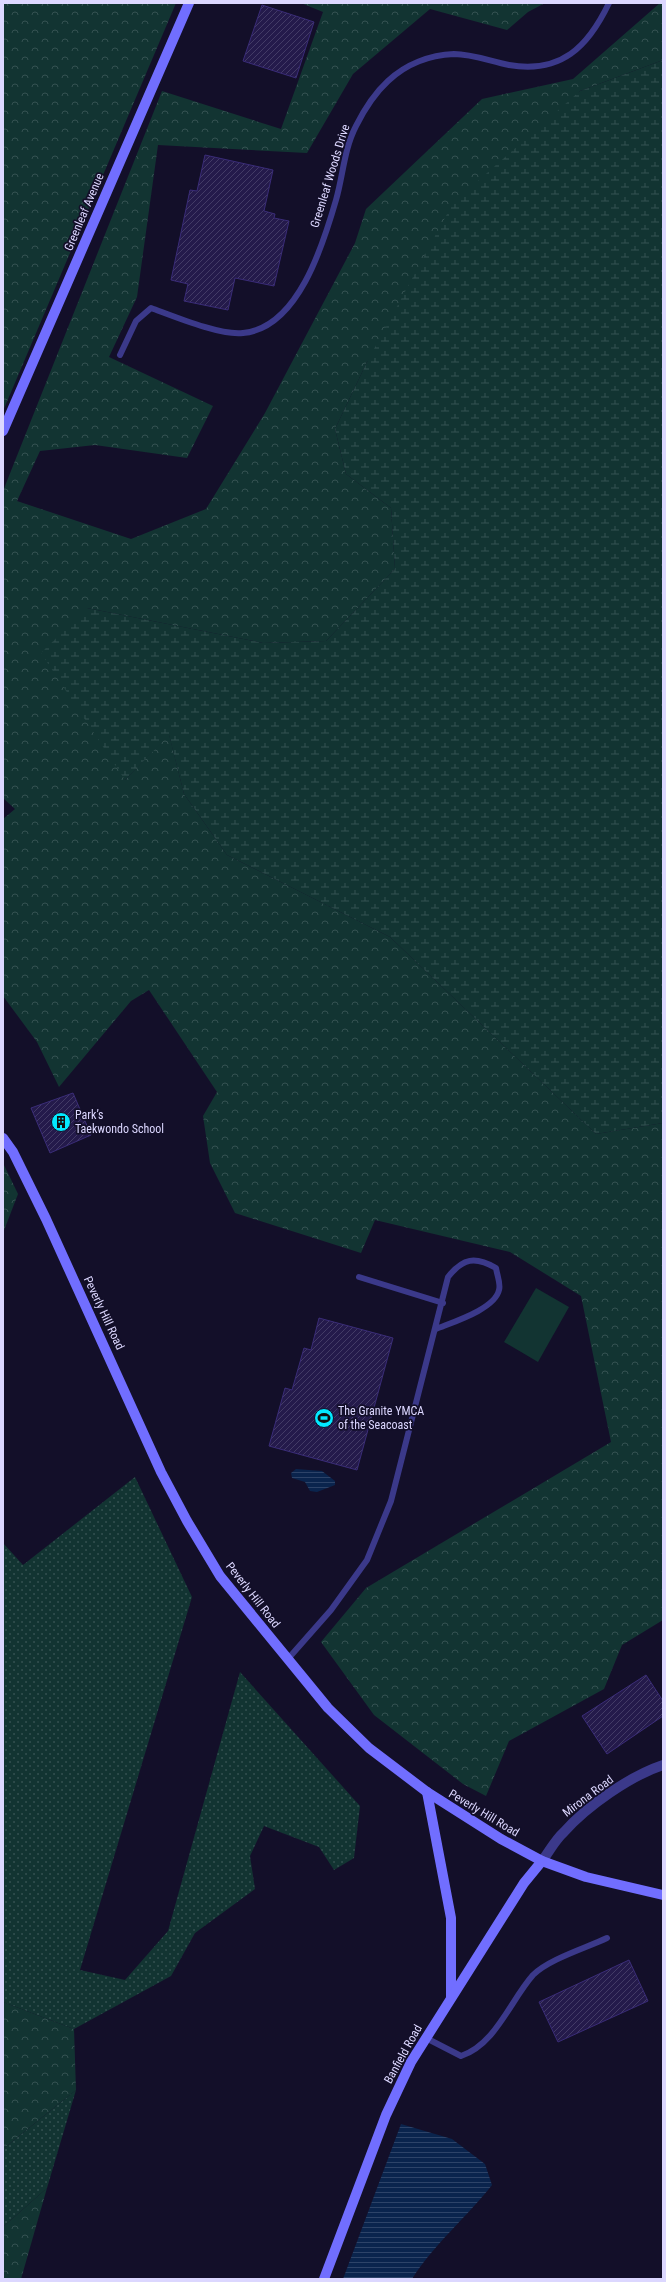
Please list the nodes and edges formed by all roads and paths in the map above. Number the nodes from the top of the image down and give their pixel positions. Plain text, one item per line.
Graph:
1 (189, 3) edge
2 (609, 3) edge
3 (120, 355) dead end
4 (3, 431) edge
5 (3, 1138) edge
6 (359, 1277) dead end
7 (443, 1303) junction
8 (436, 1329) junction
9 (287, 1660) junction
10 (663, 1765) edge
11 (427, 1792) junction
12 (542, 1861) junction
13 (663, 1895) edge
14 (607, 1938) dead end
15 (451, 1997) junction
16 (426, 2038) junction
17 (324, 2279) edge

1 - 4 street, Greenleaf Avenue
2 - 3 lane, Greenleaf Woods Drive
5 - 9 street, Peverly Hill Road
6 - 7 lane
7 - 8 lane
7 - 8 lane
8 - 9 lane
9 - 11 street, Peverly Hill Road
10 - 12 street, Mirona Road
11 - 12 street, Peverly Hill Road
11 - 15 street
12 - 13 street, Peverly Hill Road
12 - 15 street, Banfield Road
14 - 16 lane
15 - 16 street, Banfield Road
16 - 17 street, Banfield Road

